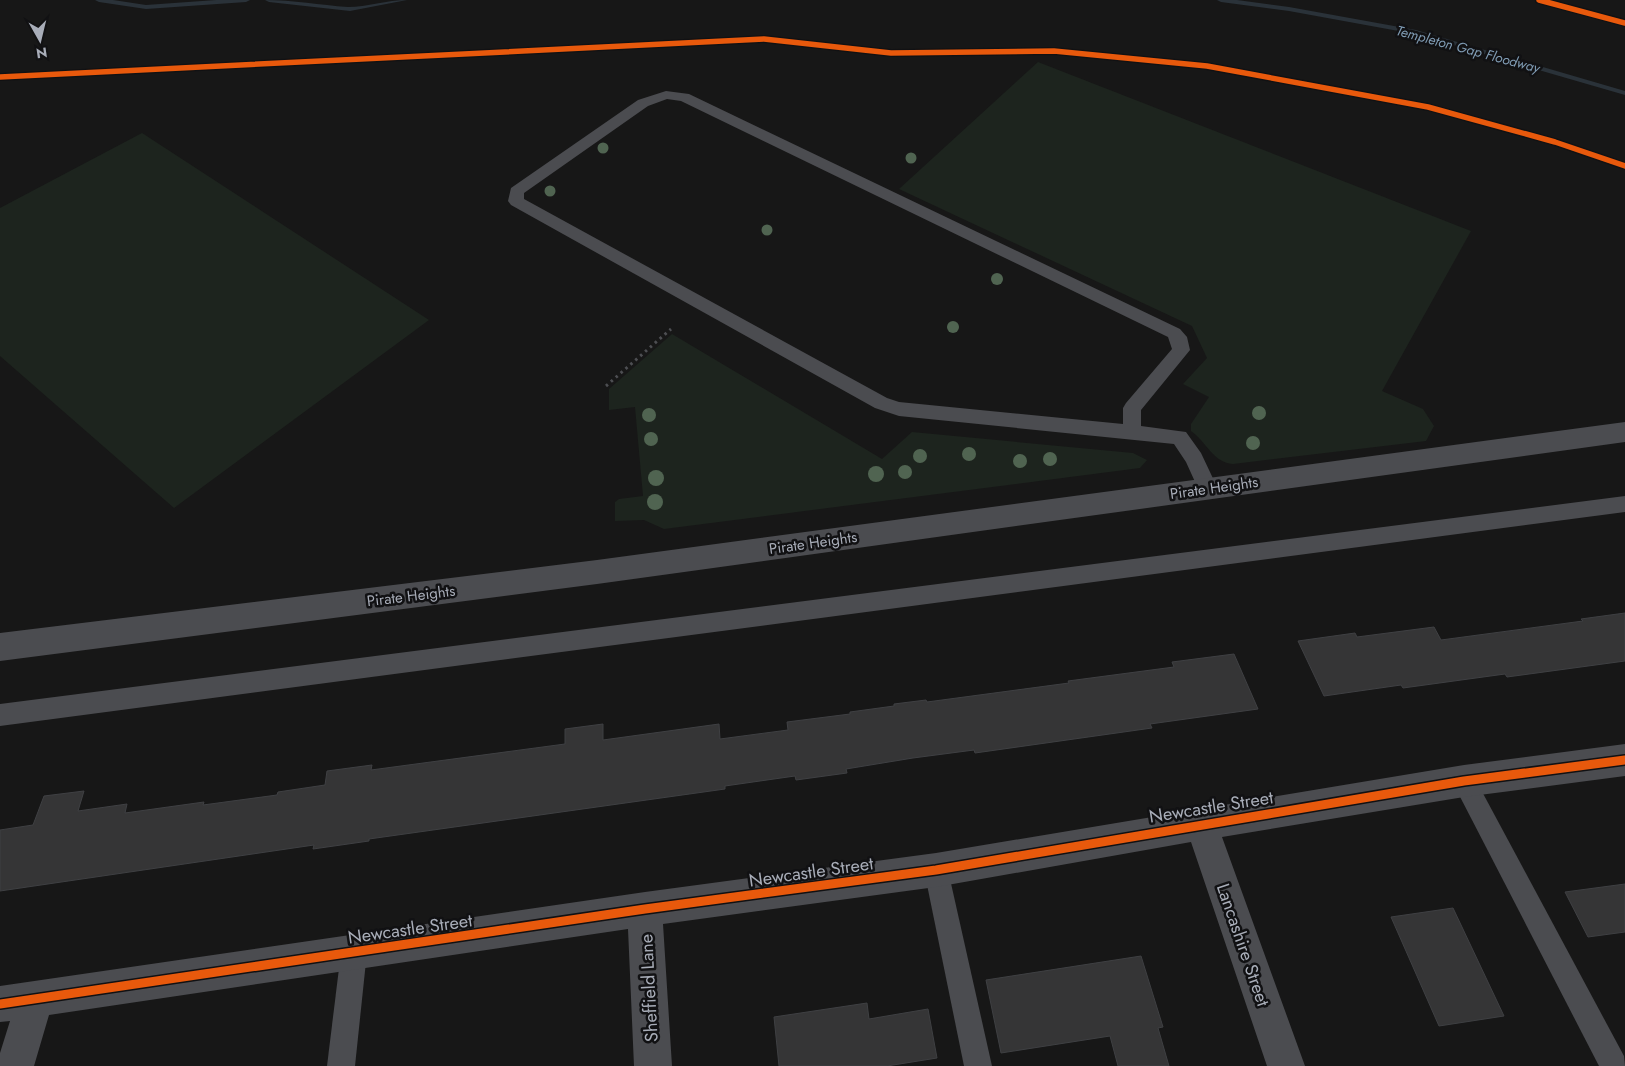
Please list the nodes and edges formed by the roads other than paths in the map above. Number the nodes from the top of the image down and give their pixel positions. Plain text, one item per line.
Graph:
1 (1132, 431) junction
2 (1625, 432) edge
3 (1208, 489) junction
4 (1625, 504) edge
5 (0, 648) edge
6 (0, 715) edge
7 (1625, 760) edge
8 (1464, 782) junction
9 (1200, 824) junction
10 (936, 870) junction
11 (645, 909) junction
12 (354, 952) junction
13 (17, 1002) edge
14 (15, 1066) edge
15 (341, 1066) edge
16 (653, 1066) edge
17 (978, 1066) edge
18 (1286, 1066) edge
19 (1614, 1066) edge

1 - 1 lane
1 - 3 lane
2 - 3 street, Pirate Heights
3 - 5 street, Pirate Heights
4 - 6 lane
7 - 8 street, Newcastle Street
8 - 9 street, Newcastle Street
8 - 19 lane
9 - 10 street, Newcastle Street
9 - 18 street, Lancashire Street
10 - 11 street, Newcastle Street
10 - 17 lane
11 - 12 street, Newcastle Street
11 - 16 street, Sheffield Lane
12 - 13 street, Newcastle Street
12 - 15 lane
13 - 14 street

